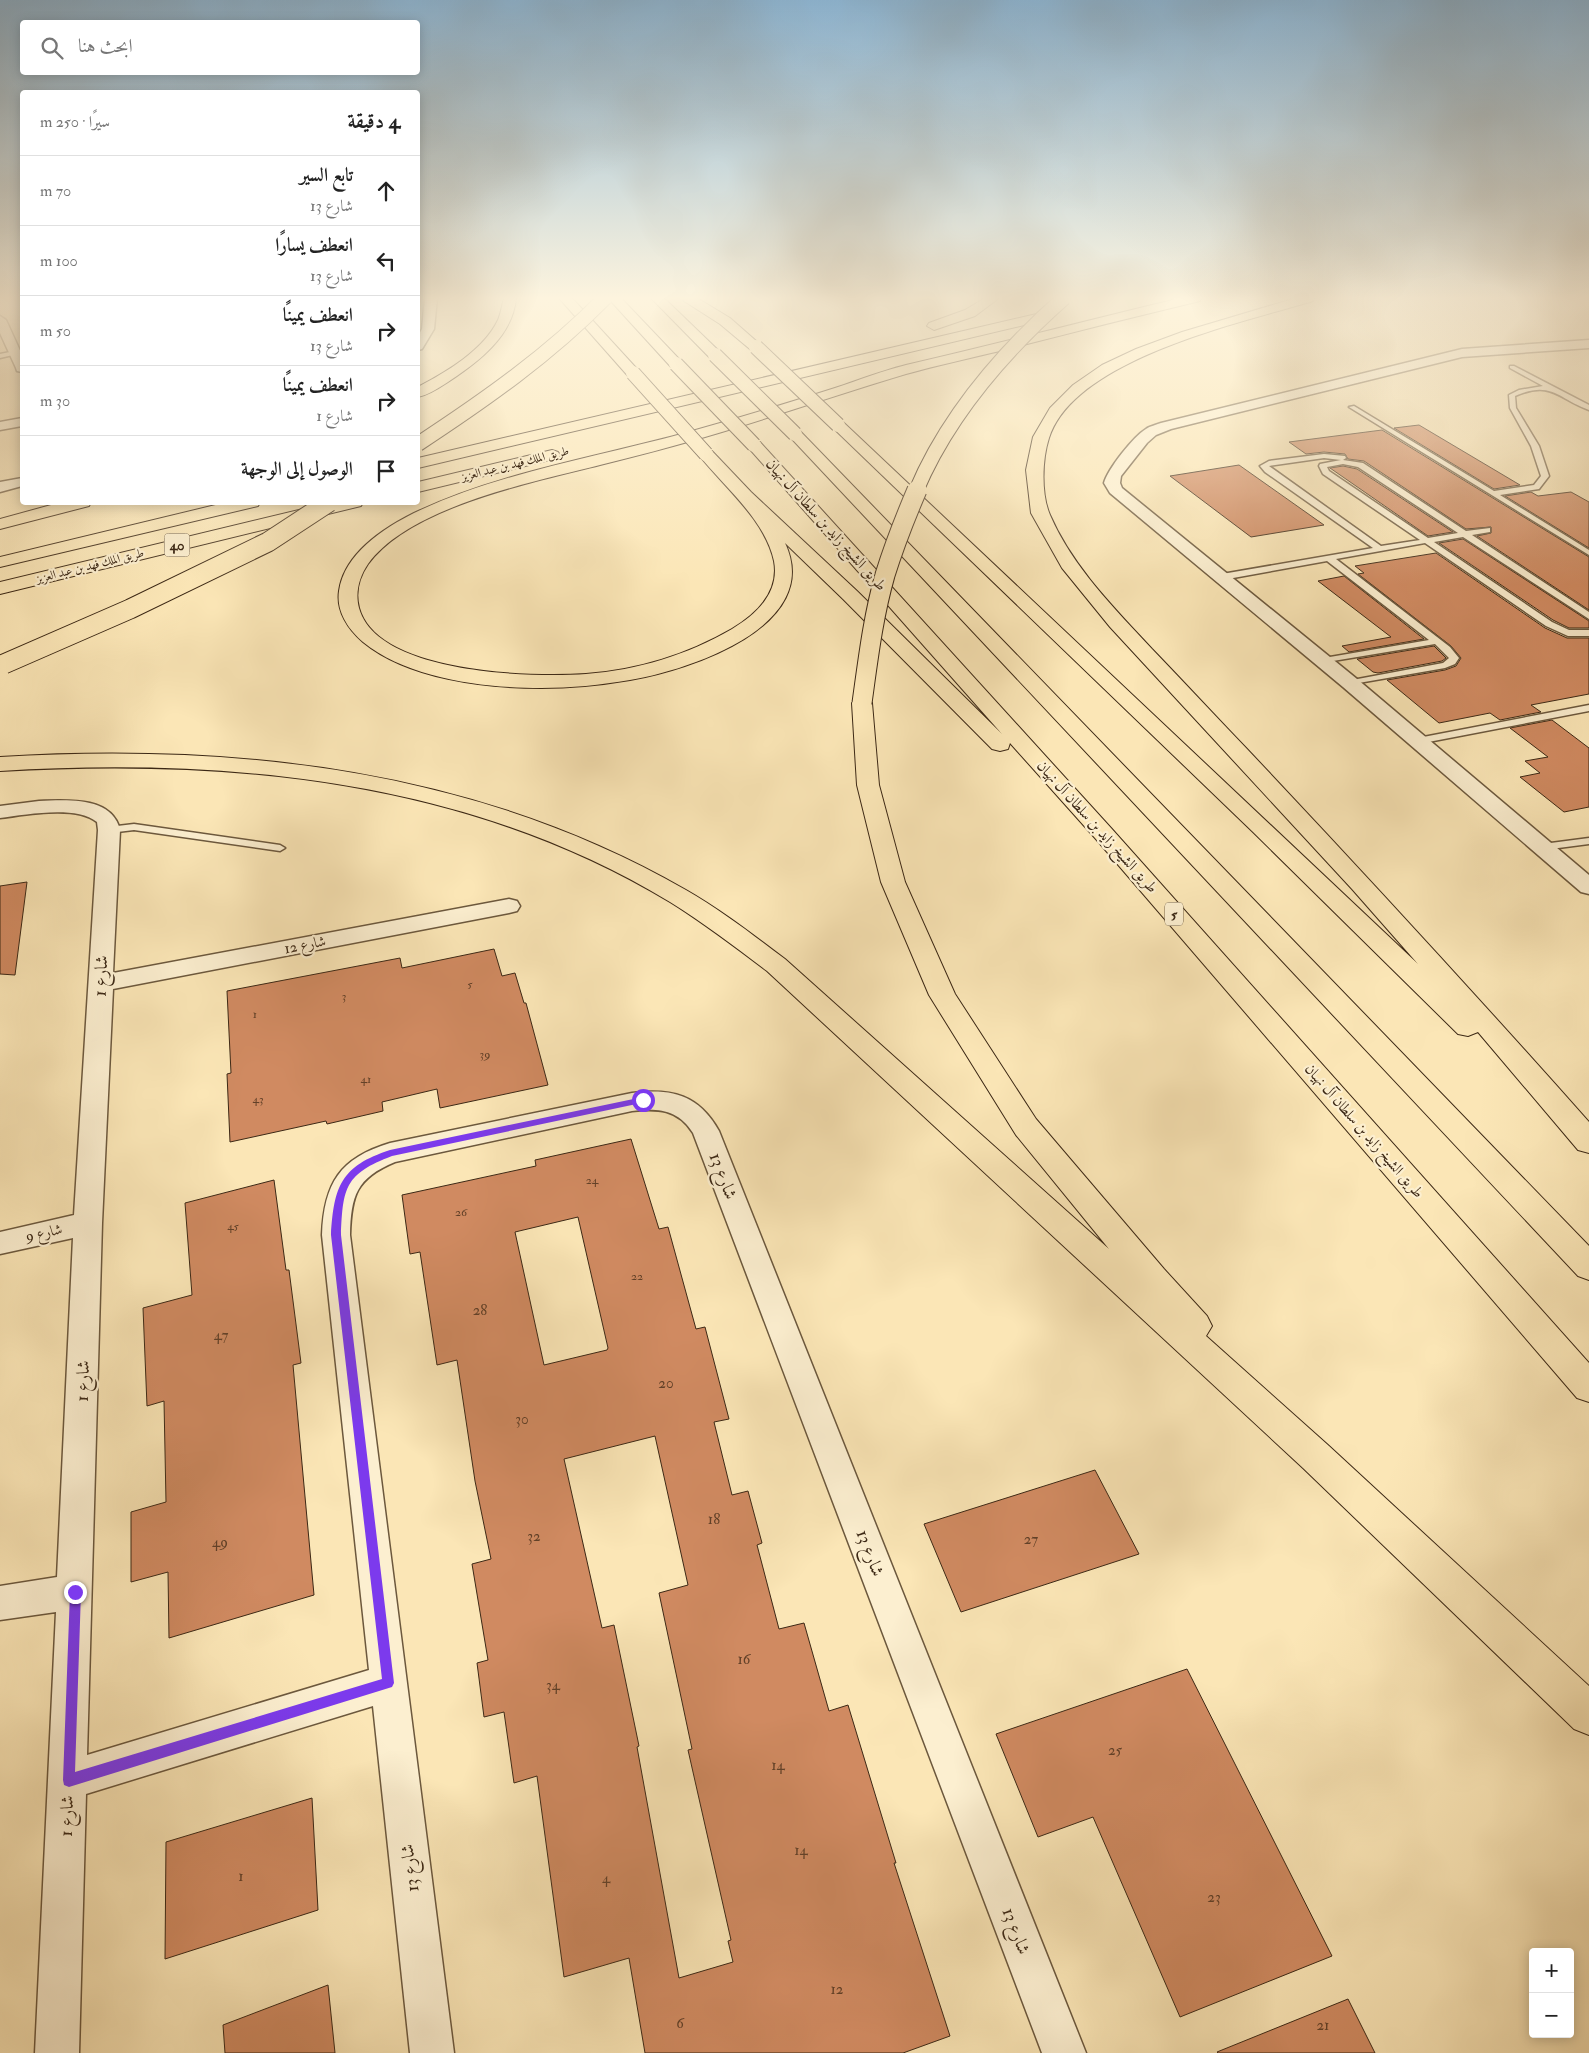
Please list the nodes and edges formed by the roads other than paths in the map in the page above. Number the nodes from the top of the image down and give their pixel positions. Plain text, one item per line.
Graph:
1 (490, 394) edge
2 (651, 394) edge
3 (684, 394) edge
4 (705, 394) edge
5 (705, 394) edge
6 (754, 394) edge
7 (805, 394) edge
8 (805, 394) edge
9 (829, 394) edge
10 (972, 394) edge
11 (1072, 394) edge
12 (1297, 394) edge
13 (1516, 394) edge
14 (1562, 394) edge
15 (1352, 407) dead end
16 (1589, 408) edge
17 (604, 419) junction
18 (20, 422) edge
19 (0, 426) edge
20 (668, 427) dead end
21 (420, 443) edge
22 (562, 453) dead end
23 (1349, 462) junction
24 (420, 463) edge
25 (20, 482) edge
26 (0, 487) edge
27 (420, 487) edge
28 (1492, 494) junction
29 (745, 496) junction
30 (72, 505) edge
31 (239, 505) edge
32 (324, 505) edge
33 (342, 505) edge
34 (0, 524) edge
35 (1486, 530) dead end
36 (1466, 534) junction
37 (1427, 541) junction
38 (1380, 550) junction
39 (1589, 553) edge
40 (1330, 559) junction
41 (0, 562) edge
42 (1222, 577) junction
43 (0, 588) edge
44 (1589, 616) edge
45 (1589, 633) edge
46 (1437, 641) junction
47 (1324, 661) junction
48 (2, 665) edge
49 (1350, 683) junction
50 (1589, 708) edge
51 (1418, 741) junction
52 (0, 764) edge
53 (0, 812) edge
54 (110, 830) junction
55 (1103, 833) junction
56 (1589, 841) edge
57 (1543, 847) junction
58 (280, 848) dead end
59 (1589, 887) edge
60 (510, 906) dead end
61 (101, 983) junction
62 (1589, 1143) edge
63 (88, 1223) junction
64 (0, 1242) edge
65 (1589, 1267) edge
66 (1589, 1387) edge
67 (1316, 1457) junction
68 (75, 1592) junction
69 (0, 1603) edge
70 (388, 1683) junction
71 (1589, 1714) edge
72 (69, 1780) junction
73 (57, 2053) edge
74 (432, 2053) edge
75 (1064, 2053) edge

1 - 21 highway, bridge
2 - 29 highway, bridge
3 - 17 highway
4 - 55 highway, طريق الشيخ زايد بن سلطان آل نهيان / 5, bridge
5 - 17 highway, طريق الملك فهد بن عبد العزيز
6 - 65 highway, bridge
7 - 62 highway, bridge
8 - 20 highway
9 - 29 highway
10 - 67 highway, bridge
11 - 62 highway
12 - 42 street
13 - 28 lane
14 - 16 lane
15 - 28 lane
17 - 24 highway, طريق الملك فهد بن عبد العزيز
18 - 19 street
22 - 27 highway, طريق الملك فهد بن عبد العزيز
23 - 36 lane
23 - 37 lane
23 - 38 lane
25 - 26 street
28 - 39 lane
29 - 55 highway
30 - 34 highway
31 - 41 highway, طريق الملك فهد بن عبد العزيز / 40
32 - 48 highway, bridge
33 - 43 highway, طريق الملك فهد بن عبد العزيز / 40
35 - 36 lane
36 - 37 lane
36 - 44 lane
37 - 38 lane
37 - 45 lane
38 - 40 lane
40 - 42 lane
40 - 46 lane
42 - 47 street
46 - 47 lane
46 - 49 lane
47 - 49 street
49 - 51 street
50 - 51 lane
51 - 57 street
52 - 67 highway
53 - 54 street
54 - 58 lane
54 - 61 street, شارع 1
55 - 66 highway, طريق الشيخ زايد بن سلطان آل نهيان / 5
56 - 57 lane
57 - 59 street
60 - 61 street, شارع 12
61 - 63 street, شارع 1
63 - 64 street, شارع 9
63 - 68 street, شارع 1
67 - 71 highway
68 - 69 street
68 - 72 street, شارع 1
70 - 72 street
70 - 74 street, شارع 13
70 - 75 street, شارع 13
72 - 73 street, شارع 1

